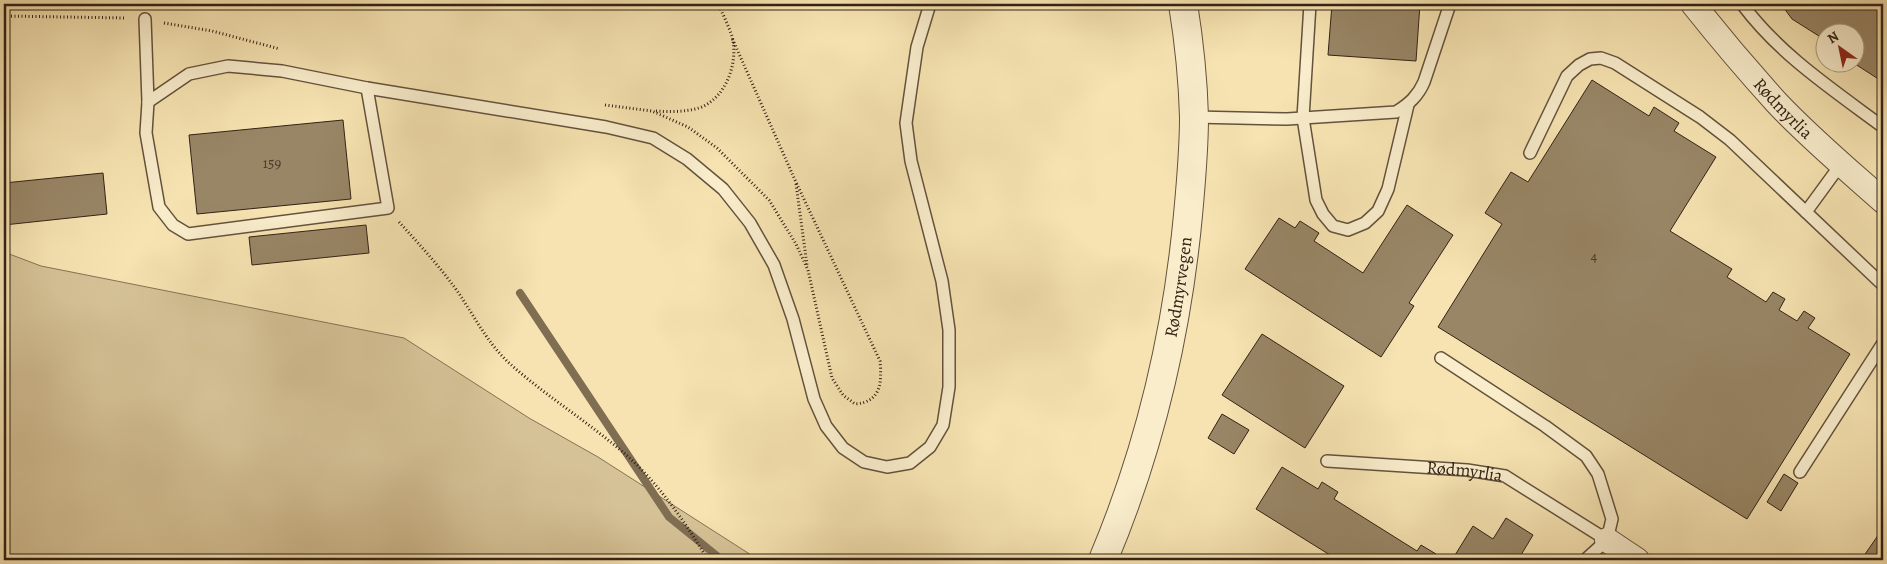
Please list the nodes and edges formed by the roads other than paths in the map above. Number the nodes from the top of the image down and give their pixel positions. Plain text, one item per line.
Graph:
1 (930, 4) edge
2 (1183, 4) edge
3 (1310, 4) edge
4 (1450, 4) edge
5 (1694, 4) edge
6 (1742, 4) edge
7 (145, 20) road end
8 (367, 88) junction
9 (148, 102) junction
10 (1408, 104) junction
11 (1194, 117) junction
12 (1303, 118) junction
13 (1883, 127) edge
14 (1530, 153) dead end
15 (1841, 164) junction
16 (1883, 201) edge
17 (1806, 212) junction
18 (1883, 285) edge
19 (1883, 342) edge
20 (1441, 358) dead end
21 (1327, 461) dead end
22 (1800, 472) dead end
23 (1607, 540) junction
24 (1103, 560) edge
25 (1585, 560) edge
26 (1637, 560) edge

1 - 8 lane
2 - 11 street, Rødmyrvegen
3 - 12 lane
4 - 10 lane
5 - 15 street, Rødmyrlia
6 - 13 lane
7 - 9 lane
8 - 9 lane
8 - 9 lane
10 - 12 lane
10 - 12 lane
11 - 12 lane
11 - 24 street, Rødmyrvegen
14 - 17 lane
15 - 16 street, Rødmyrlia
15 - 17 lane
17 - 18 lane
19 - 22 lane
20 - 23 lane
21 - 23 lane, Rødmyrlia
23 - 25 lane
23 - 26 street, Rødmyrlia

